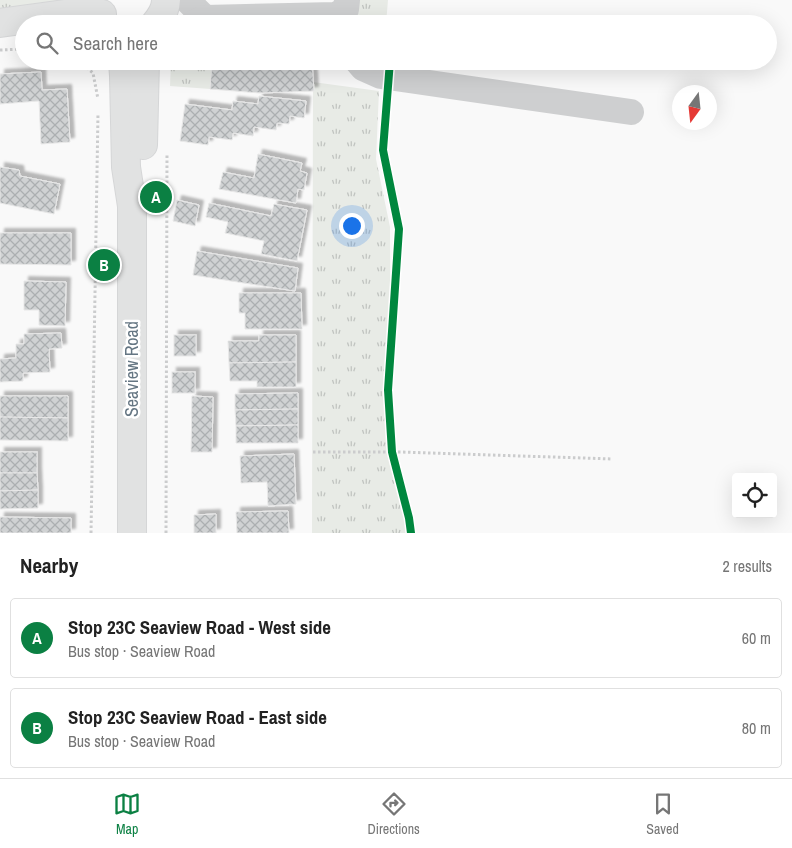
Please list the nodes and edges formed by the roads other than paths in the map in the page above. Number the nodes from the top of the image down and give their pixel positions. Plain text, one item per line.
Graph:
1 (166, 0) edge
2 (187, 0) edge
3 (104, 13) edge
4 (339, 13) edge
5 (58, 15) edge
6 (161, 15) edge
7 (196, 15) edge
8 (304, 15) edge
9 (130, 70) edge
10 (368, 70) edge
11 (631, 112) dead end
12 (132, 533) edge

1 - 6 main road
2 - 7 lane
3 - 5 main road
4 - 8 lane
9 - 12 main road, Seaview Road
10 - 11 lane

